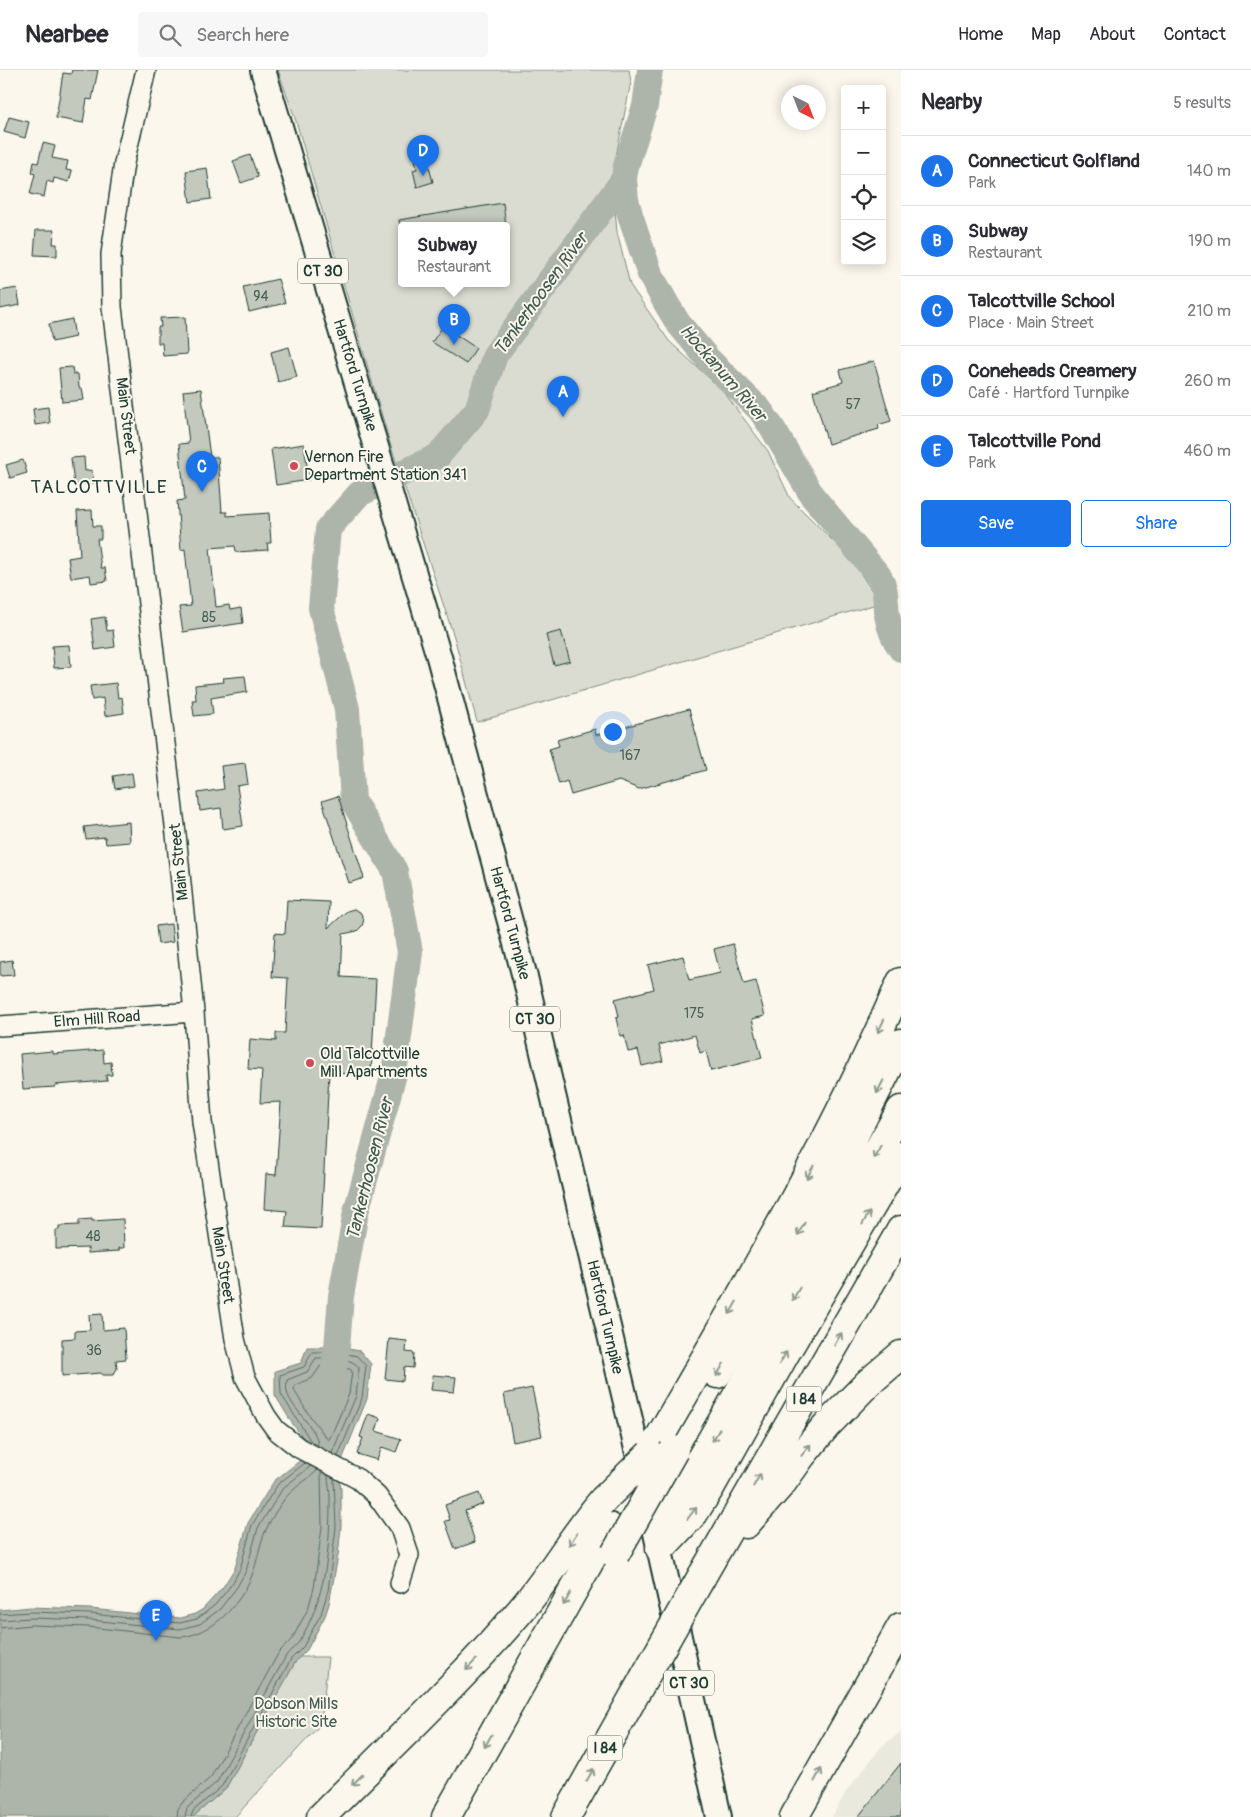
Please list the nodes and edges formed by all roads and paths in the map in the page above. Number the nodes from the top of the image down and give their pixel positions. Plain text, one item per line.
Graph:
1 (146, 70) edge
2 (263, 70) edge
3 (901, 982) edge
4 (194, 1012) junction
5 (0, 1026) edge
6 (901, 1043) edge
7 (901, 1110) edge
8 (901, 1156) edge
9 (901, 1230) edge
10 (901, 1355) edge
11 (662, 1452) junction
12 (660, 1549) junction
13 (705, 1572) junction
14 (400, 1583) dead end
15 (901, 1627) edge
16 (321, 1817) edge
17 (446, 1817) edge
18 (465, 1817) edge
19 (566, 1817) edge
20 (719, 1817) edge
21 (794, 1817) edge

1 - 4 street, Main Street
2 - 12 main road, Hartford Turnpike / CT 30
3 -> 11 highway
4 - 5 street, Elm Hill Road
4 - 14 street, Main Street
6 -> 11 highway
7 -> 12 highway
12 -> 8 highway
13 -> 9 highway, I 84
13 -> 10 highway
11 -> 16 highway, bridge
11 -> 17 highway, bridge
11 - 18 highway, bridge
12 - 20 main road, Hartford Turnpike / CT 30
19 -> 13 highway, I 84, bridge
21 -> 15 highway

